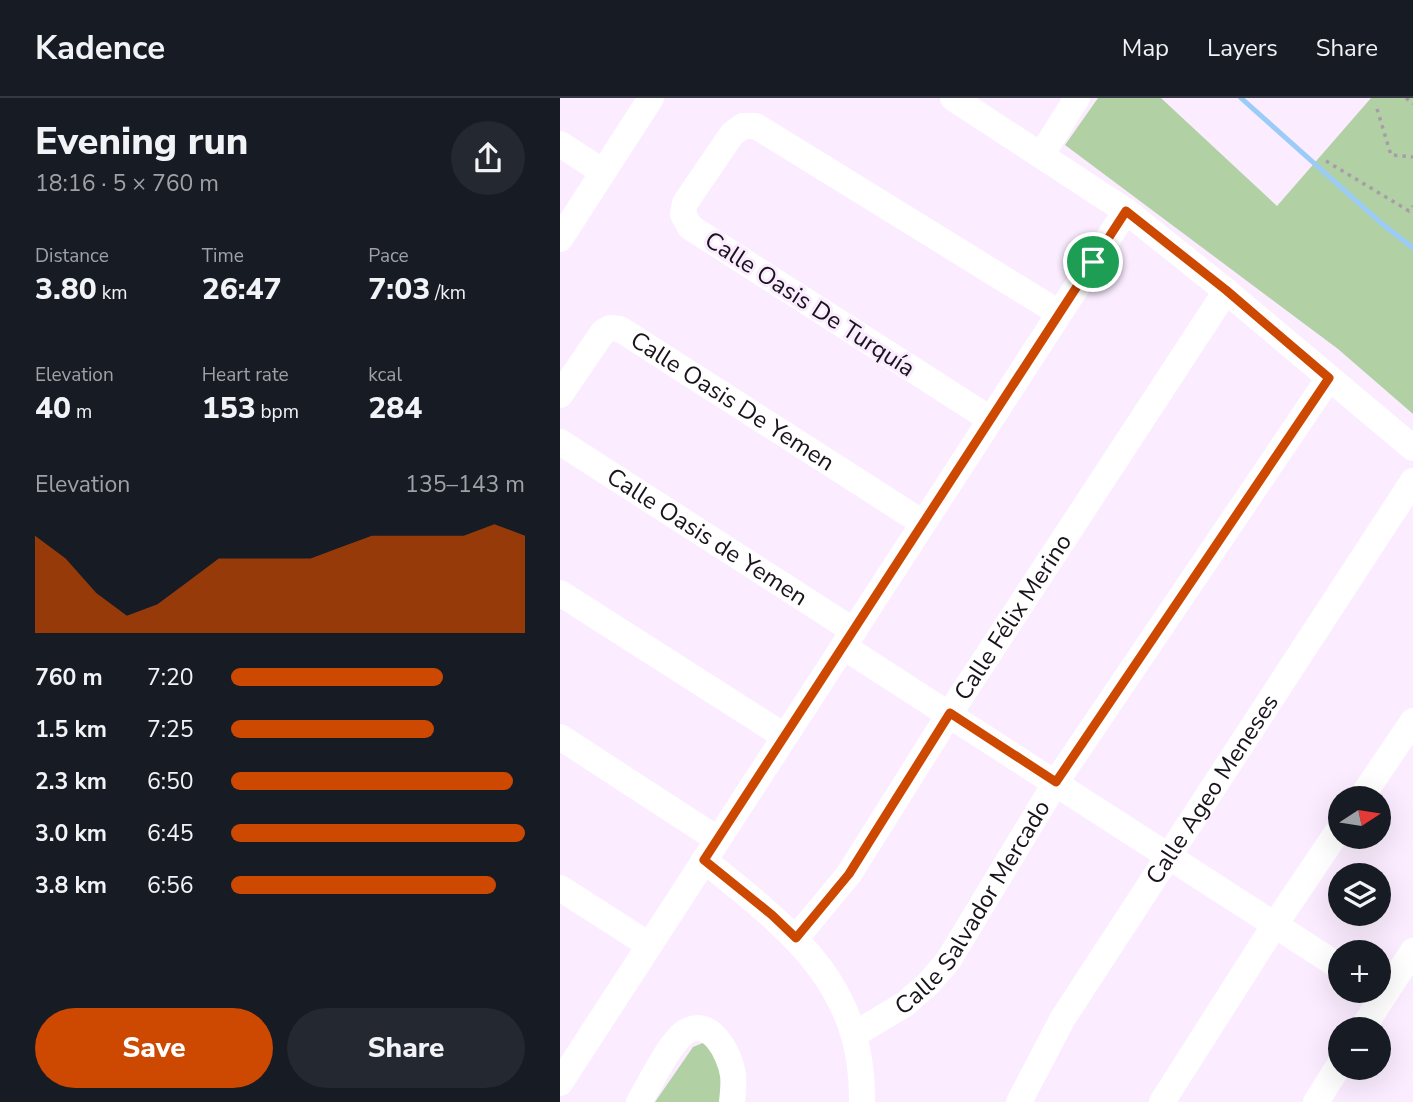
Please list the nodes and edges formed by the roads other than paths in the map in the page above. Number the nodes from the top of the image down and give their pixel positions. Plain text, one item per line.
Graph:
1 (651, 98) edge
2 (953, 98) edge
3 (1077, 98) edge
4 (560, 144) edge
5 (1042, 155) junction
6 (603, 172) junction
7 (1126, 211) junction
8 (560, 239) edge
9 (1226, 290) junction
10 (1059, 313) junction
11 (1329, 378) junction
12 (560, 394) edge
13 (990, 419) junction
14 (560, 442) edge
15 (1413, 448) edge
16 (1413, 481) edge
17 (923, 523) junction
18 (560, 593) edge
19 (848, 639) junction
20 (950, 713) junction
21 (1413, 721) edge
22 (784, 736) junction
23 (560, 737) edge
24 (1056, 782) junction
25 (1369, 786) edge
26 (1328, 846) edge
27 (711, 850) junction
28 (1167, 856) junction
29 (560, 888) edge
30 (1274, 926) junction
31 (796, 938) junction
32 (649, 945) junction
33 (1413, 951) edge
34 (1328, 960) edge
35 (1391, 980) edge
36 (855, 1034) junction
37 (1330, 1080) edge
38 (560, 1083) edge
39 (639, 1102) edge
40 (733, 1102) edge
41 (862, 1102) edge
42 (1019, 1102) edge
43 (1162, 1102) edge
44 (1317, 1102) edge

1 - 6 street
2 - 5 street
3 - 5 street
4 - 6 street
5 - 7 street
6 - 8 street
7 - 9 street
7 - 10 street
9 - 11 street
9 - 20 street, Calle Félix Merino
10 - 13 street
10 - 13 street, Calle Oasis De Turquía
11 - 15 street
11 - 24 street, Calle Salvador Mercado
12 - 17 street, Calle Oasis De Yemen
13 - 17 street
14 - 19 street, Calle Oasis de Yemen
16 - 28 street, Calle Ageo Meneses
17 - 19 street
18 - 22 street
19 - 20 street, Calle Oasis de Yemen
19 - 22 street
20 - 24 street, Calle Oasis de Yemen
20 - 31 street, Calle Félix Merino
21 - 25 street
22 - 27 street
23 - 27 street
24 - 28 street, Calle Oasis de Yemen
24 - 36 street, Calle Salvador Mercado
26 - 30 street
27 - 31 street
27 - 32 street
28 - 30 street, Calle Oasis de Yemen
28 - 42 street, Calle Ageo Meneses
29 - 32 street
30 - 34 street, Calle Oasis de Yemen
30 - 43 street
31 - 36 street
32 - 38 street
33 - 35 street
36 - 41 street
37 - 44 street
39 - 40 street

